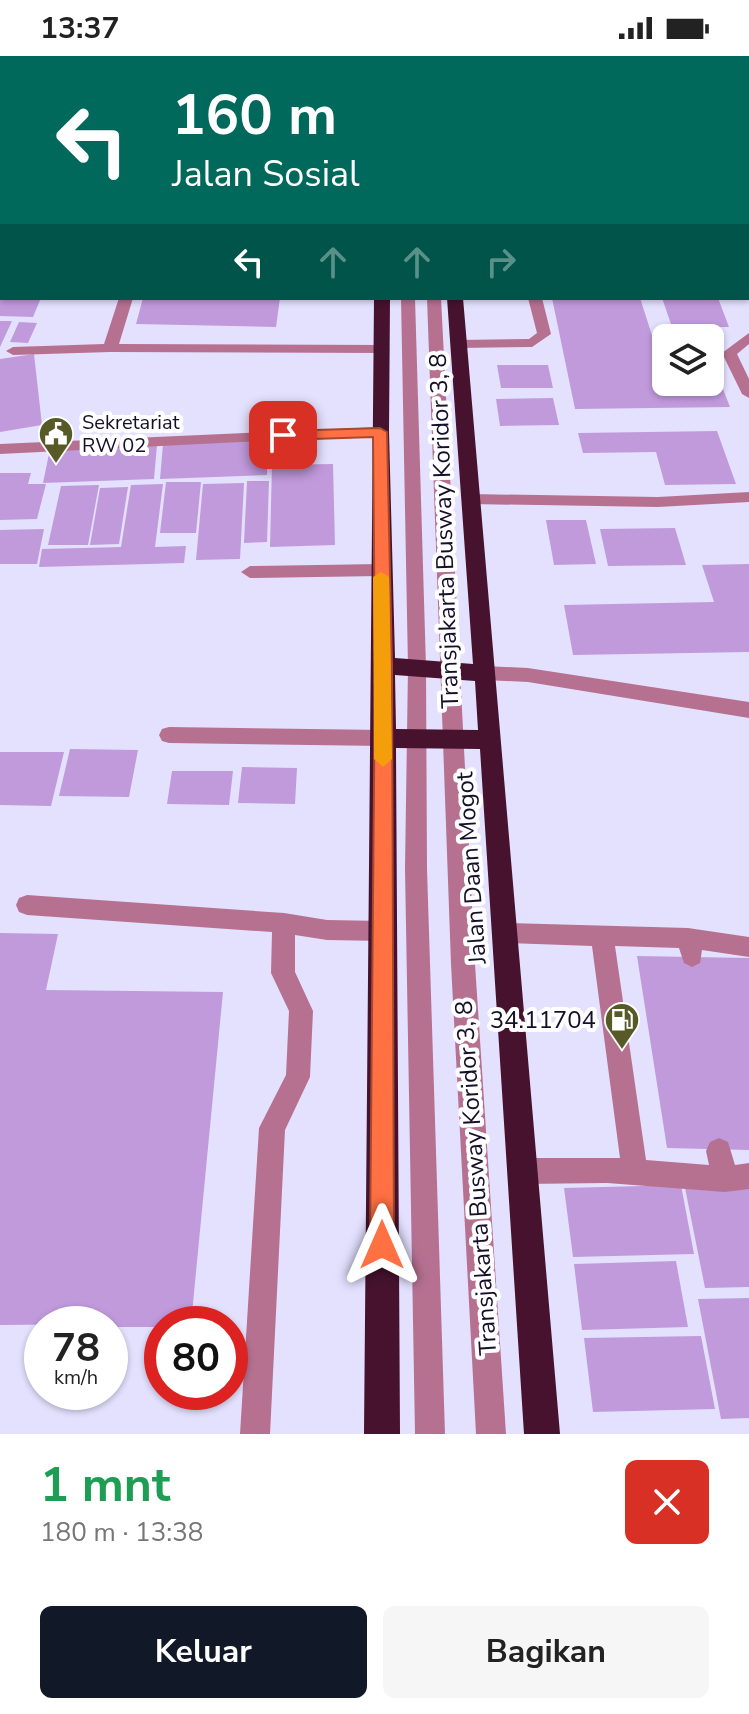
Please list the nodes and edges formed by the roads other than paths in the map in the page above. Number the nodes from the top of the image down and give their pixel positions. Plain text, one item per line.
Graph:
1 (125, 300) edge
2 (382, 300) edge
3 (408, 300) edge
4 (434, 300) edge
5 (455, 300) edge
6 (536, 300) edge
7 (749, 337) edge
8 (458, 344) junction
9 (110, 348) junction
10 (383, 349) junction
11 (13, 351) dead end
12 (749, 394) edge
13 (380, 432) junction
14 (0, 449) edge
15 (749, 497) edge
16 (470, 499) junction
17 (381, 570) junction
18 (250, 572) dead end
19 (384, 666) junction
20 (417, 667) junction
21 (449, 669) junction
22 (485, 673) junction
23 (749, 710) edge
24 (169, 735) dead end
25 (383, 738) junction
26 (417, 738) junction
27 (452, 739) junction
28 (491, 740) junction
29 (27, 905) dead end
30 (284, 923) junction
31 (383, 931) junction
32 (506, 933) junction
33 (602, 936) junction
34 (749, 947) edge
35 (719, 1151) dead end
36 (523, 1171) junction
37 (635, 1172) junction
38 (737, 1178) edge
39 (255, 1434) edge
40 (382, 1434) edge
41 (430, 1434) edge
42 (491, 1434) edge
43 (542, 1434) edge

1 - 9 street
2 - 10 highway
3 - 20 street, Transjakarta Busway Koridor 3, 8
4 - 21 street, Transjakarta Busway Koridor 3, 8
5 - 8 highway, Jalan Daan Mogot
6 - 8 street
7 - 12 street
8 - 16 highway, Jalan Daan Mogot
9 - 10 street
9 - 11 street
10 - 13 highway
13 - 14 street
13 - 17 highway
15 - 16 street
16 - 22 highway, Jalan Daan Mogot
17 - 18 street
17 - 19 highway
19 - 20 highway
19 - 25 highway
20 - 21 highway
20 - 26 street, Transjakarta Busway Koridor 3, 8
21 - 22 highway
21 - 27 street, Transjakarta Busway Koridor 3, 8
22 - 23 street
22 - 28 highway, Jalan Daan Mogot
24 - 25 street
25 - 26 highway
25 - 31 highway
26 - 27 highway
26 - 41 street, Transjakarta Busway Koridor 3, 8
27 - 28 highway
27 - 42 street, Transjakarta Busway Koridor 3, 8
28 - 32 highway, Jalan Daan Mogot
29 - 30 street
30 - 31 street
30 - 39 street
31 - 40 highway
32 - 33 street
32 - 36 highway, Jalan Daan Mogot
33 - 34 street
33 - 37 street
35 - 38 street
36 - 37 street
36 - 43 highway, Jalan Daan Mogot
37 - 38 street

